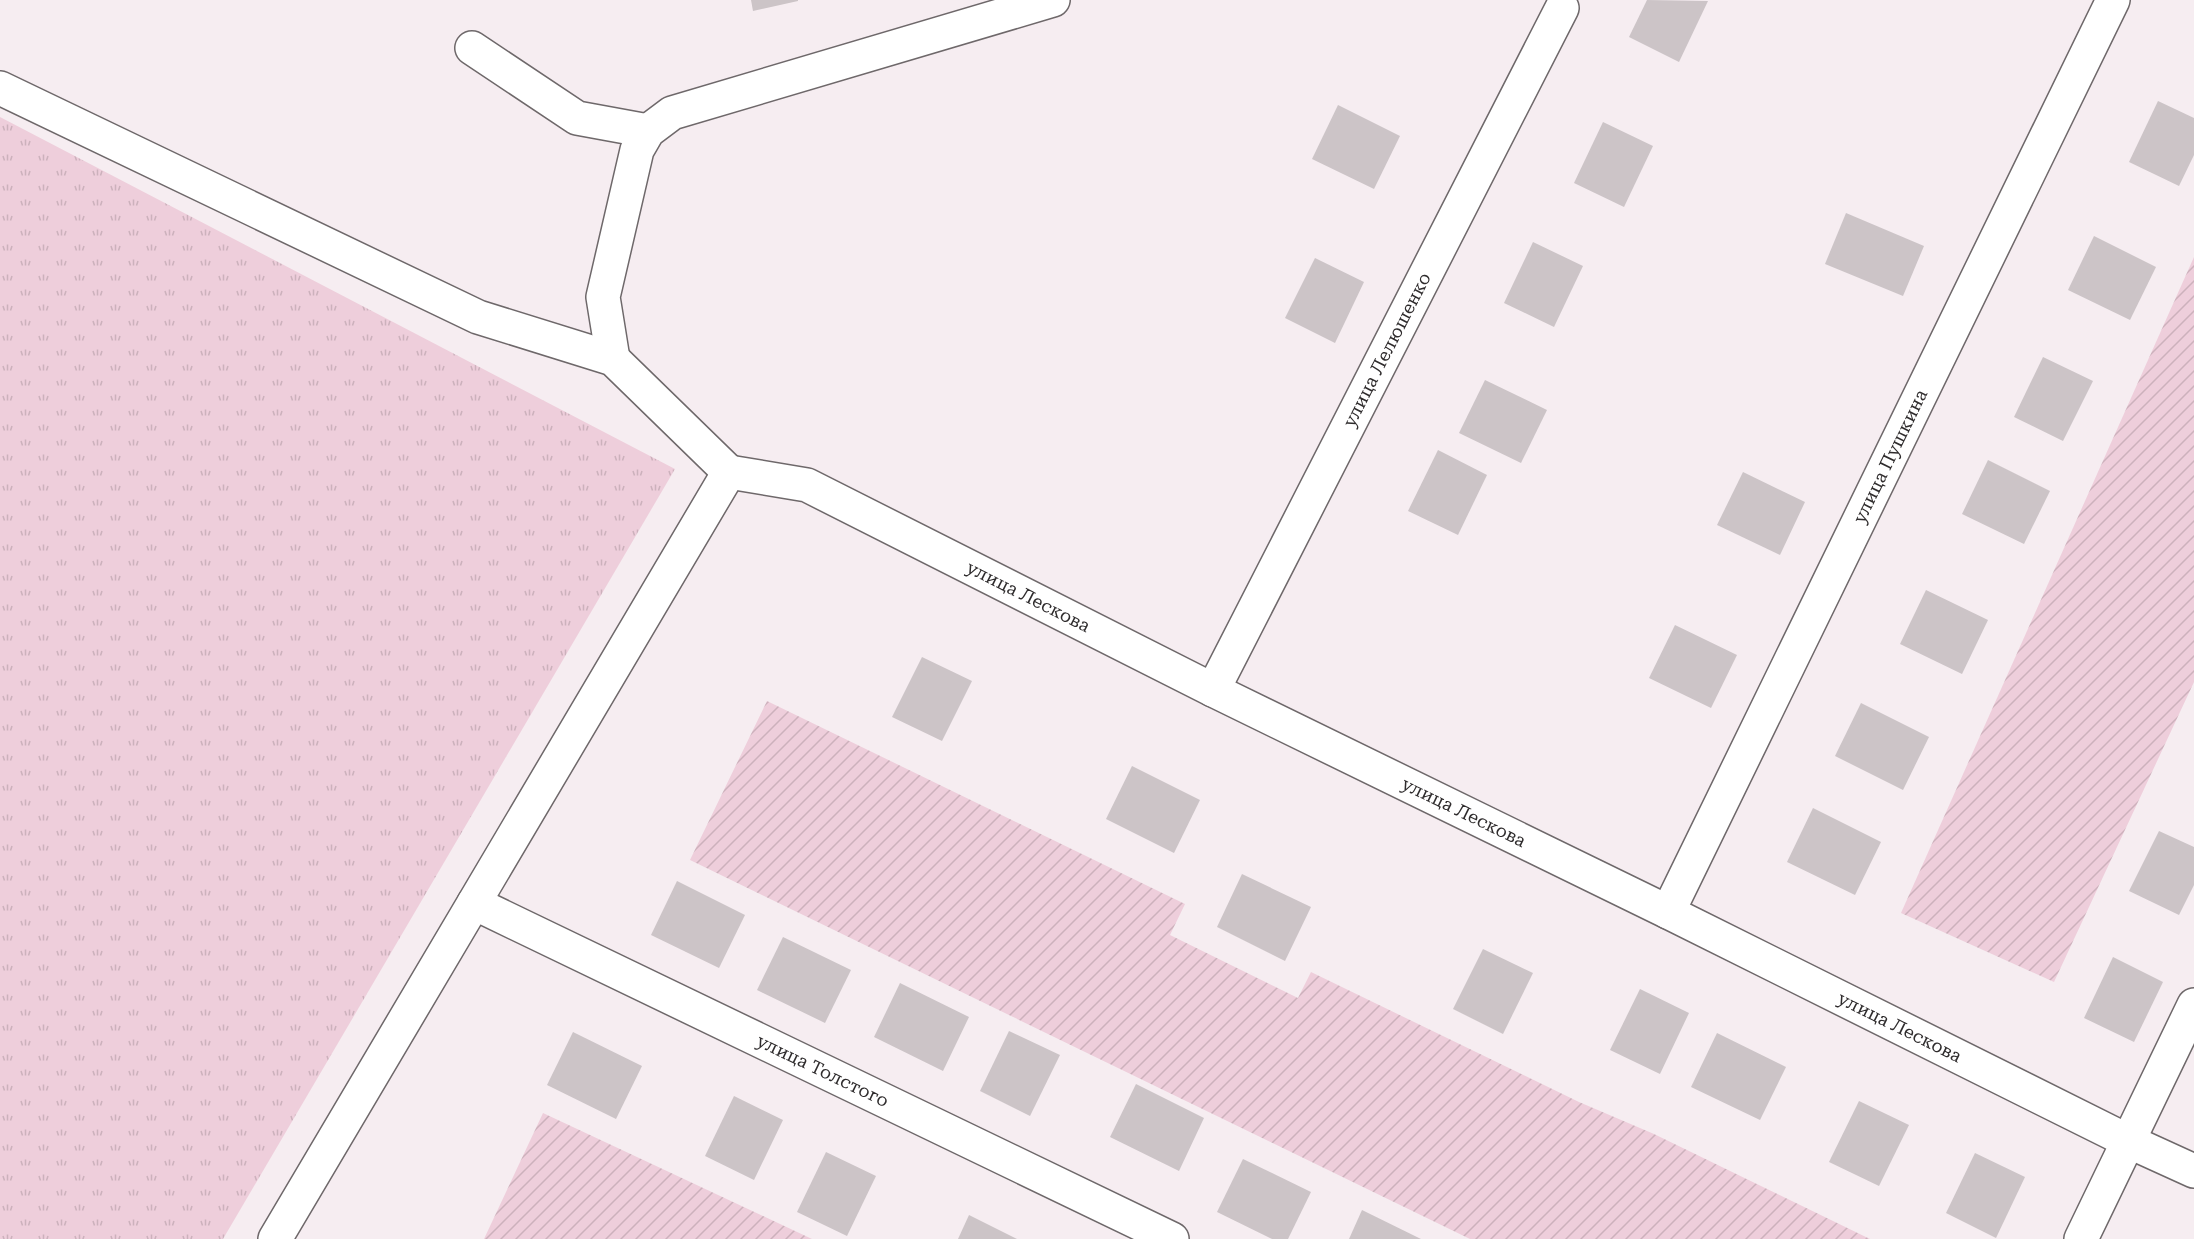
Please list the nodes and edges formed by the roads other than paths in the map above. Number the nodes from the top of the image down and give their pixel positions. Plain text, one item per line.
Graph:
1 (1053, 0) edge
2 (2113, 0) edge
3 (1562, 8) dead end
4 (472, 48) dead end
5 (0, 88) edge
6 (648, 130) junction
7 (613, 359) junction
8 (729, 472) junction
9 (1213, 690) junction
10 (474, 903) junction
11 (1668, 912) junction
12 (2194, 1005) edge
13 (2128, 1141) junction
14 (2194, 1171) edge
15 (275, 1239) edge
16 (1172, 1239) edge
17 (2081, 1239) edge

1 - 6 street
2 - 11 street, улица Пушкина
3 - 9 street, улица Лелюшенко
4 - 6 street
5 - 7 street
6 - 7 street
7 - 8 street
8 - 9 street, улица Лескова
8 - 10 street
9 - 11 street, улица Лескова
10 - 15 street
10 - 16 street, улица Толстого
11 - 13 street, улица Лескова
12 - 13 street
13 - 14 street, улица Лескова
13 - 17 street

